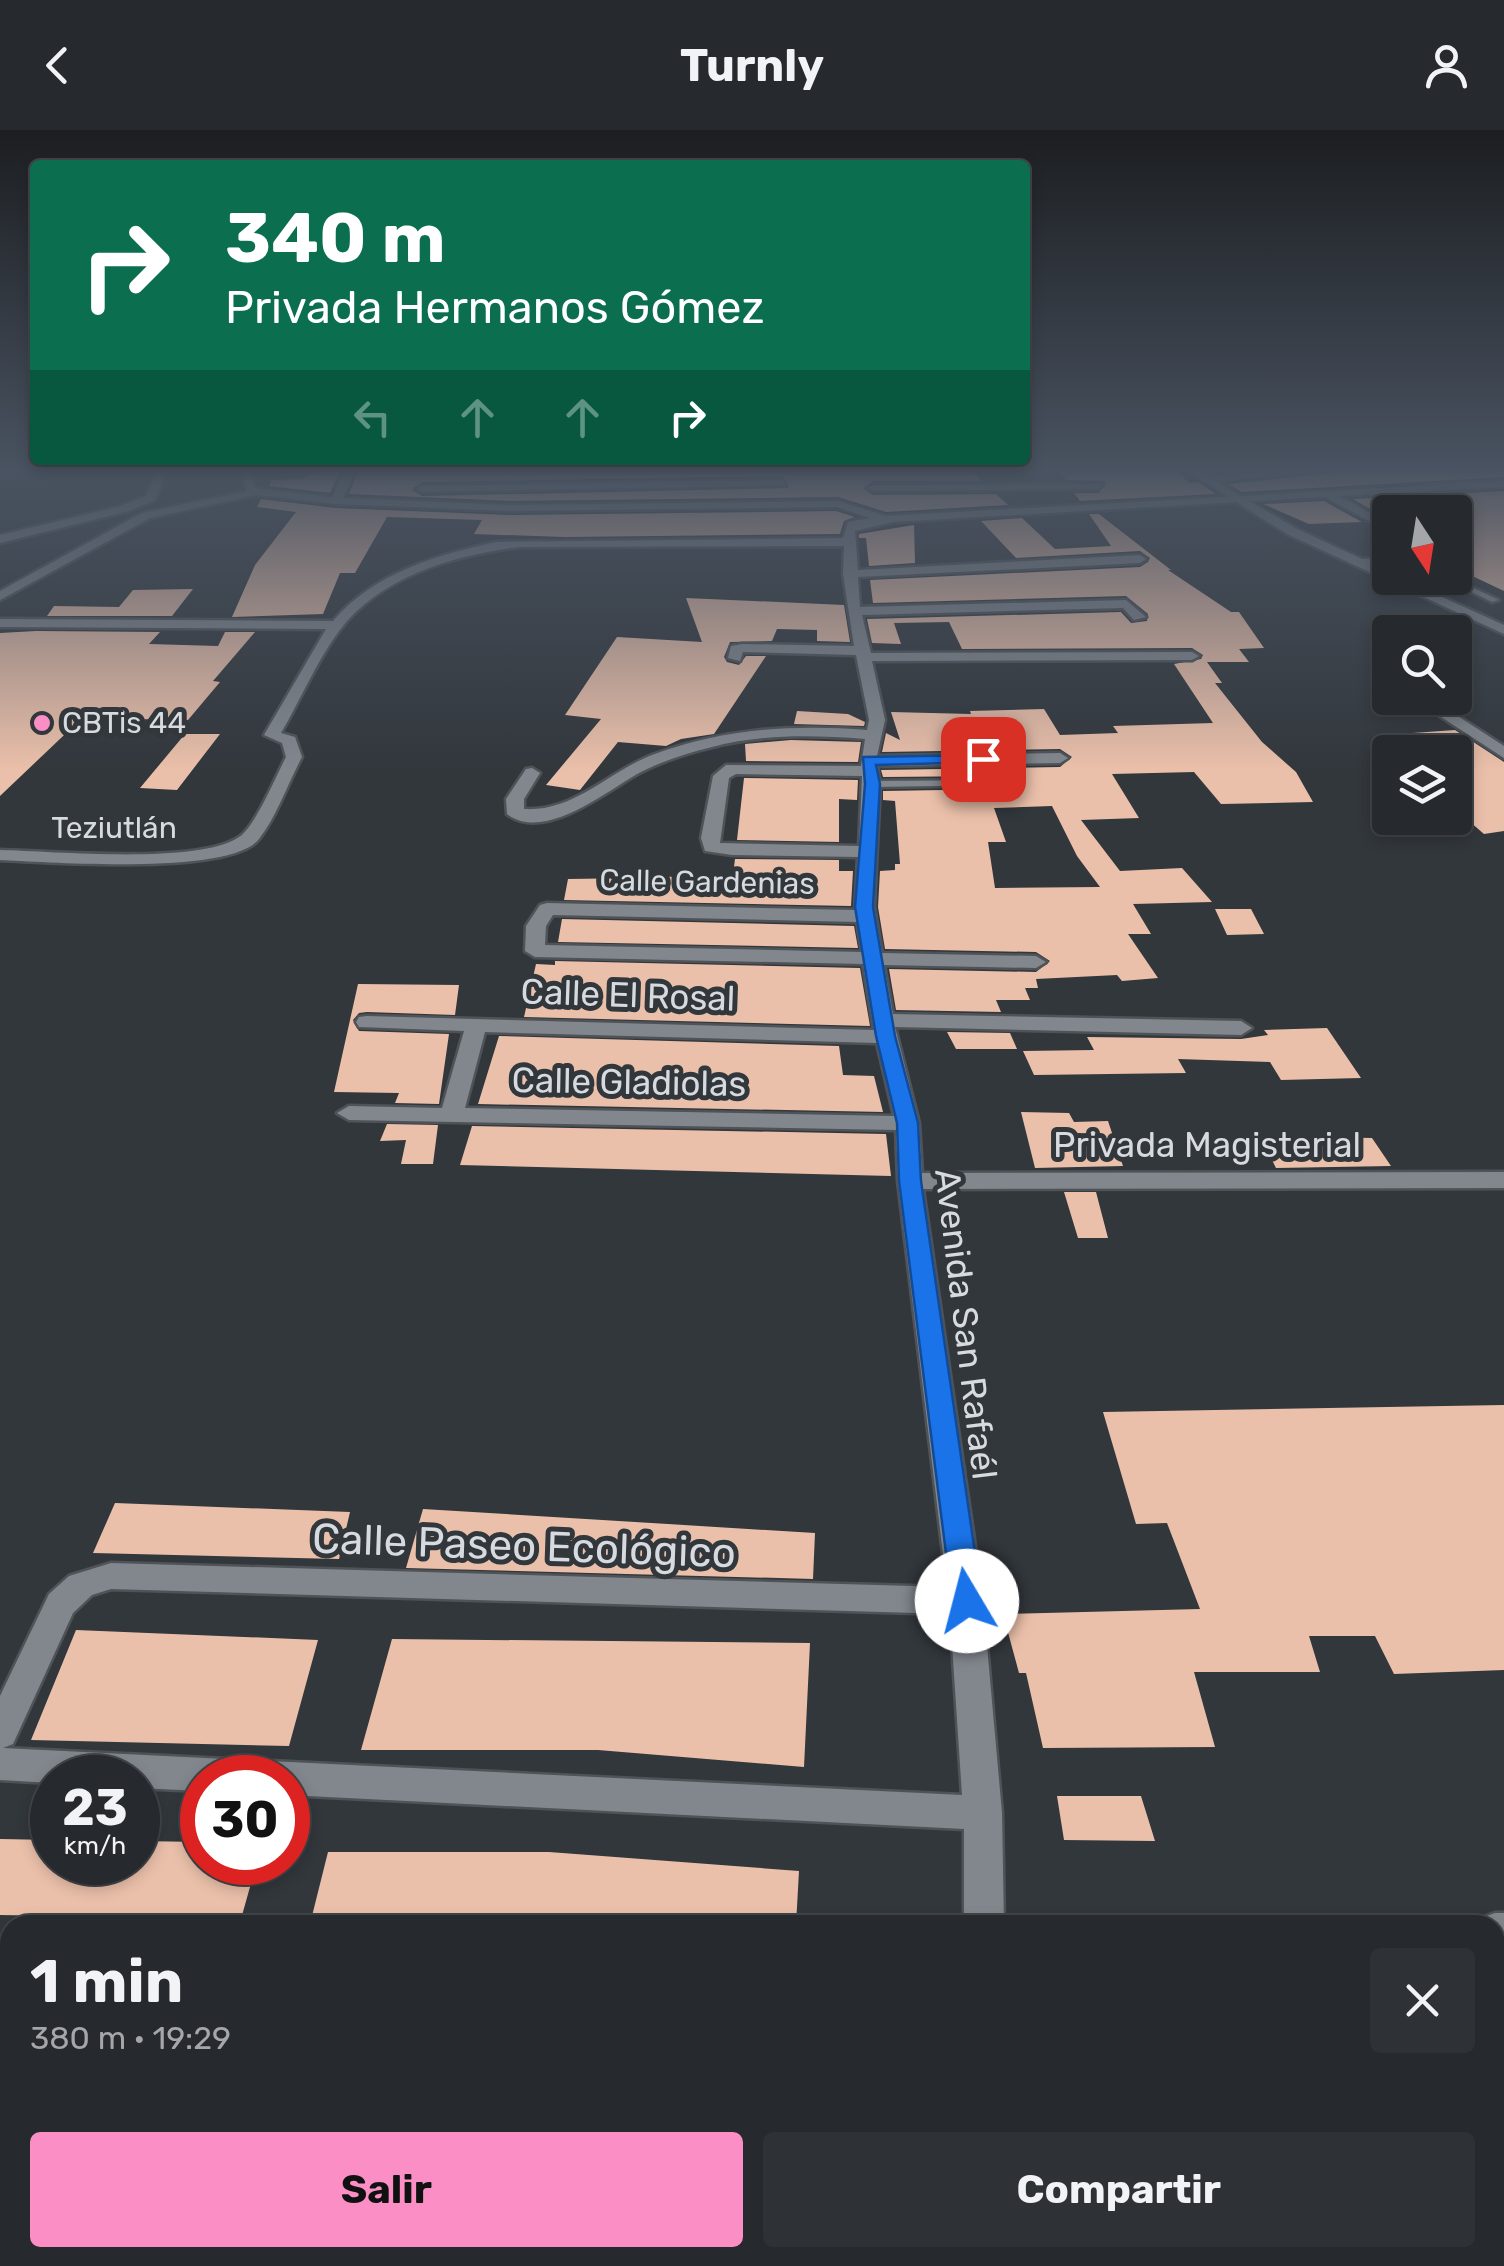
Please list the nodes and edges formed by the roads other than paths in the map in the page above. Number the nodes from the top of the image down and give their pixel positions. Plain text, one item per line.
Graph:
1 (44, 572) edge
2 (415, 572) edge
3 (895, 572) edge
4 (850, 574) joint
5 (1472, 589) edge
6 (1429, 595) edge
7 (0, 596) edge
8 (1495, 600) dead end
9 (854, 611) junction
10 (1140, 617) dead end
11 (0, 623) edge
12 (336, 625) junction
13 (1504, 630) edge
14 (866, 654) junction
15 (1192, 656) dead end
16 (735, 658) dead end
17 (1446, 715) edge
18 (874, 734) junction
19 (1504, 753) edge
20 (1060, 758) dead end
21 (871, 772) junction
22 (532, 773) dead end
23 (999, 783) dead end
24 (869, 852) junction
25 (0, 855) edge
26 (866, 916) junction
27 (873, 961) junction
28 (1036, 962) dead end
29 (367, 1022) dead end
30 (477, 1023) junction
31 (886, 1028) junction
32 (1241, 1028) dead end
33 (349, 1113) dead end
34 (452, 1113) junction
35 (907, 1123) junction
36 (1504, 1180) edge
37 (910, 1181) junction
38 (967, 1601) junction
39 (0, 1732) edge
40 (0, 1764) edge
41 (180, 1773) edge
42 (310, 1779) edge
43 (984, 1812) junction
44 (984, 1915) edge

1 - 7 street
2 - 12 street
3 - 4 street
4 - 9 street, Avenida San Rafaél
5 - 8 lane
6 - 13 street
9 - 10 street
9 - 14 street, Avenida San Rafaél
11 - 12 street
12 - 25 street, Teziutlán
14 - 15 street
14 - 16 street
14 - 18 street, Avenida San Rafaél
17 - 19 street
18 - 21 street, Avenida San Rafaél
18 - 22 street
20 - 21 street
21 - 23 lane
21 - 24 street, Avenida San Rafaél
21 - 24 street
24 - 26 street, Avenida San Rafaél
26 - 27 street, Avenida San Rafaél
26 - 27 street, Calle Gardenias
27 - 28 street
27 - 31 street, Avenida San Rafaél
29 - 30 street, Calle El Rosal
30 - 31 street, Calle El Rosal
30 - 34 street
31 - 32 street, Calle El Rosal
31 - 35 street, Avenida San Rafaél
33 - 34 street, Calle Gladiolas
34 - 35 street, Calle Gladiolas
35 - 37 street, Avenida San Rafaél
36 - 37 street, Privada Magisterial
37 - 38 street, Avenida San Rafaél
38 - 39 street, Calle Paseo Ecológico
38 - 43 street, Avenida San Rafaél
40 - 41 street
42 - 43 street
43 - 44 street, Avenida San Rafaél

